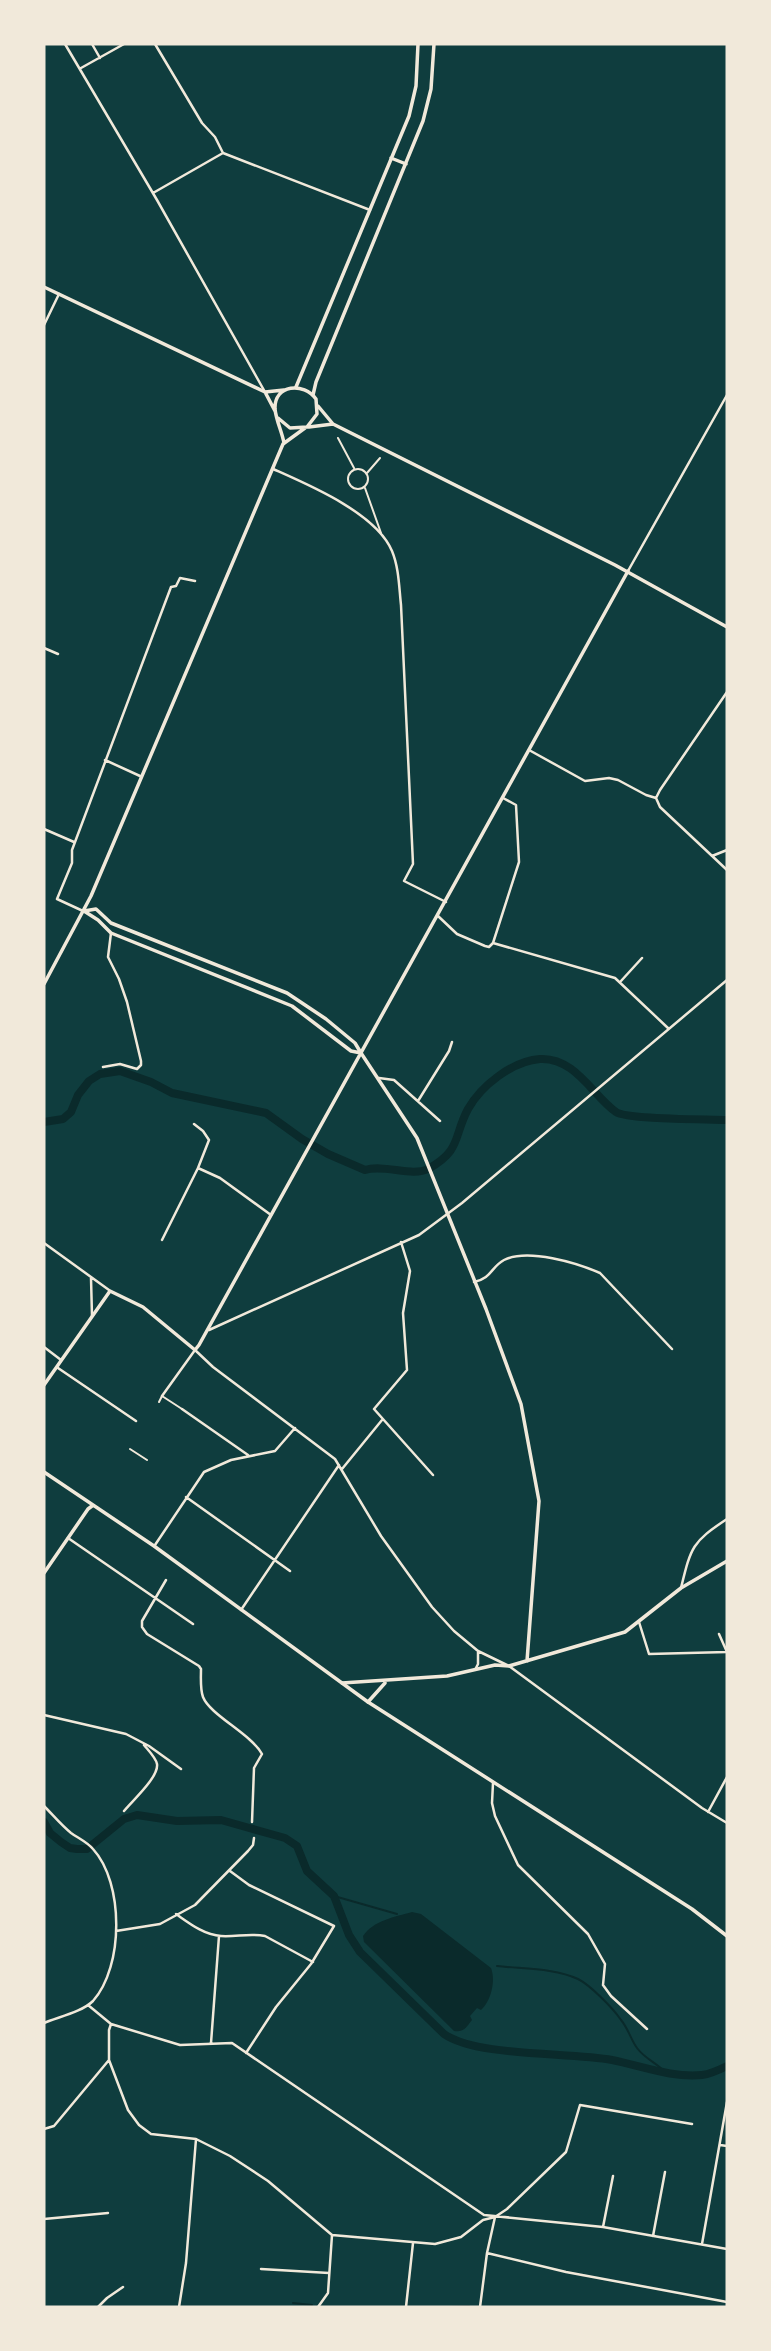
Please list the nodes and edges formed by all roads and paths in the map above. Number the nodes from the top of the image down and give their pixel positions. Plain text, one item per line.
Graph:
1 (65, 44) edge
2 (92, 44) edge
3 (124, 44) edge
4 (155, 44) edge
5 (418, 44) edge
6 (434, 44) edge
7 (100, 58) junction
8 (80, 69) junction
9 (223, 153) junction
10 (391, 158) junction
11 (406, 164) junction
12 (153, 193) junction
13 (370, 210) junction
14 (44, 287) edge
15 (59, 294) junction
16 (44, 325) edge
17 (296, 387) junction
18 (286, 389) junction
19 (265, 392) junction
20 (313, 395) junction
21 (727, 395) edge
22 (318, 406) junction
23 (275, 411) junction
24 (278, 418) junction
25 (332, 424) junction
26 (306, 427) junction
27 (338, 438) dead end
28 (284, 443) junction
29 (380, 458) dead end
30 (273, 468) junction
31 (355, 469) junction
32 (367, 473) junction
33 (364, 487) junction
34 (381, 534) junction
35 (628, 572) junction
36 (195, 581) dead end
37 (727, 626) edge
38 (44, 648) edge
39 (58, 654) dead end
40 (727, 692) edge
41 (529, 750) junction
42 (105, 760) junction
43 (143, 777) junction
44 (503, 798) junction
45 (656, 798) junction
46 (44, 829) edge
47 (74, 842) junction
48 (727, 850) edge
49 (712, 856) junction
50 (727, 870) edge
51 (91, 896) junction
52 (446, 902) junction
53 (96, 909) junction
54 (84, 911) junction
55 (92, 916) junction
56 (438, 916) junction
57 (77, 923) junction
58 (111, 933) junction
59 (493, 943) junction
60 (642, 958) dead end
61 (727, 980) edge
62 (621, 981) junction
63 (44, 985) edge
64 (669, 1029) junction
65 (452, 1042) dead end
66 (361, 1053) junction
67 (103, 1066) dead end
68 (379, 1078) junction
69 (418, 1101) junction
70 (440, 1121) dead end
71 (194, 1124) dead end
72 (198, 1168) junction
73 (448, 1214) junction
74 (271, 1215) junction
75 (162, 1240) dead end
76 (401, 1242) junction
77 (44, 1243) edge
78 (91, 1278) junction
79 (474, 1282) junction
80 (110, 1291) junction
81 (92, 1317) junction
82 (209, 1330) junction
83 (44, 1347) edge
84 (672, 1349) dead end
85 (195, 1350) junction
86 (61, 1360) junction
87 (57, 1367) junction
88 (44, 1385) edge
89 (162, 1396) junction
90 (159, 1402) dead end
91 (182, 1409) joint
92 (382, 1420) junction
93 (136, 1421) dead end
94 (295, 1428) junction
95 (130, 1448) dead end
96 (249, 1456) junction
97 (147, 1460) dead end
98 (341, 1467) junction
99 (44, 1472) edge
100 (433, 1475) dead end
101 (186, 1497) junction
102 (92, 1506) junction
103 (727, 1518) edge
104 (68, 1538) junction
105 (154, 1546) junction
106 (275, 1561) junction
107 (727, 1561) edge
108 (290, 1571) dead end
109 (44, 1573) edge
110 (166, 1580) dead end
111 (681, 1588) junction
112 (153, 1598) junction
113 (242, 1610) junction
114 (639, 1621) junction
115 (193, 1624) dead end
116 (719, 1634) dead end
117 (478, 1651) junction
118 (727, 1652) edge
119 (527, 1661) junction
120 (509, 1666) junction
121 (474, 1670) junction
122 (386, 1682) junction
123 (341, 1684) junction
124 (368, 1702) junction
125 (44, 1715) edge
126 (143, 1742) junction
127 (181, 1769) dead end
128 (727, 1777) edge
129 (493, 1783) junction
130 (44, 1807) edge
131 (124, 1811) dead end
132 (708, 1812) junction
133 (252, 1822) dead end
134 (727, 1823) edge
135 (254, 1838) dead end
136 (230, 1871) junction
137 (176, 1914) junction
138 (116, 1931) junction
139 (219, 1936) junction
140 (727, 1936) edge
141 (313, 1962) junction
142 (88, 2005) junction
143 (44, 2023) edge
144 (111, 2024) junction
145 (647, 2029) dead end
146 (211, 2043) junction
147 (246, 2053) junction
148 (109, 2060) junction
149 (727, 2102) edge
150 (692, 2124) dead end
151 (44, 2129) edge
152 (196, 2139) junction
153 (720, 2145) junction
154 (727, 2146) edge
155 (665, 2172) dead end
156 (612, 2176) dead end
157 (108, 2213) dead end
158 (495, 2217) junction
159 (44, 2219) edge
160 (603, 2227) junction
161 (332, 2235) junction
162 (653, 2235) junction
163 (413, 2243) junction
164 (702, 2245) junction
165 (727, 2249) edge
166 (487, 2253) junction
167 (261, 2269) dead end
168 (329, 2273) junction
169 (123, 2287) dead end
170 (727, 2302) edge
171 (98, 2307) edge
172 (179, 2307) edge
173 (318, 2307) edge
174 (406, 2307) edge
175 (479, 2307) edge

1 - 8 street
2 - 7 street
3 - 7 street
4 - 9 street
5 - 10 main road
6 - 11 main road
7 - 8 street
8 - 12 street
9 - 12 street
9 - 13 street
10 - 11 main road
10 - 13 main road
11 - 20 main road
12 - 19 street
13 - 17 main road
14 - 15 main road
15 - 16 street
15 - 19 main road
17 - 18 main road
17 - 20 main road
18 - 19 main road
18 - 23 main road
19 - 23 main road
20 - 22 main road
21 - 35 street
22 - 25 main road
22 - 26 main road
23 - 24 main road
24 - 26 main road
24 - 28 main road
25 - 26 main road
25 - 35 main road
26 - 28 main road
27 - 31 street
28 - 30 main road
29 - 32 street
30 - 34 street
30 - 43 main road
31 - 32 street
31 - 33 street
32 - 33 street
33 - 34 street
34 - 52 street
35 - 37 main road
35 - 41 main road
36 - 42 street
38 - 39 street
40 - 45 street
41 - 44 main road
41 - 45 street
42 - 43 street
42 - 47 street
43 - 51 main road
44 - 52 main road
44 - 59 street
45 - 49 street
46 - 47 street
47 - 54 street
48 - 49 street
49 - 50 street
51 - 53 main road
51 - 54 main road
52 - 56 main road
53 - 54 main road
53 - 66 main road
54 - 55 main road
54 - 57 main road
55 - 57 main road
55 - 58 main road
56 - 59 street
56 - 66 main road
57 - 63 main road
58 - 66 main road
58 - 67 street
59 - 62 street
60 - 62 street
61 - 64 street
62 - 64 street
64 - 73 street
65 - 69 street
66 - 68 main road
66 - 74 main road
68 - 69 street
68 - 73 main road
69 - 70 street
71 - 72 street
72 - 74 street
72 - 75 street
73 - 76 street
73 - 79 main road
74 - 82 main road
76 - 82 street
76 - 92 street
77 - 78 street
78 - 80 street
78 - 81 street
79 - 84 street
79 - 119 main road
80 - 81 main road
80 - 85 main road
81 - 86 main road
82 - 85 main road
83 - 86 street
85 - 89 street
85 - 94 street
86 - 87 main road
87 - 88 main road
87 - 93 street
89 - 90 street
89 - 91 street
91 - 96 street
92 - 98 street
92 - 100 street
94 - 96 street
94 - 98 street
95 - 97 street
96 - 101 street
98 - 106 street
98 - 117 street
99 - 102 main road
101 - 105 street
101 - 106 street
102 - 104 main road
102 - 105 main road
103 - 111 street
104 - 109 main road
104 - 112 street
105 - 113 main road
106 - 108 street
106 - 113 street
107 - 111 main road
110 - 112 street
111 - 114 main road
112 - 115 street
112 - 133 street
113 - 123 main road
114 - 118 street
114 - 119 main road
116 - 118 street
117 - 120 street
117 - 121 street
119 - 120 main road
120 - 121 main road
120 - 132 street
121 - 122 main road
122 - 123 main road
122 - 124 main road
123 - 124 main road
124 - 129 main road
125 - 126 street
126 - 127 street
126 - 131 street
128 - 132 street
129 - 140 main road
129 - 145 street
130 - 138 street
132 - 134 street
135 - 136 street
136 - 137 street
136 - 141 street
137 - 138 street
137 - 139 street
138 - 142 street
139 - 141 street
139 - 146 street
141 - 147 street
142 - 143 street
142 - 144 street
144 - 146 street
144 - 148 street
146 - 147 street
147 - 158 street
148 - 151 street
148 - 152 street
149 - 153 street
150 - 158 street
152 - 161 street
152 - 172 street
153 - 154 street
153 - 164 street
155 - 162 street
156 - 160 street
157 - 159 street
158 - 160 street
158 - 163 street
158 - 166 street
160 - 162 street
161 - 163 street
161 - 168 street
162 - 164 street
163 - 174 street
164 - 165 street
166 - 170 street
166 - 175 street
167 - 168 street
168 - 173 street
169 - 171 street

